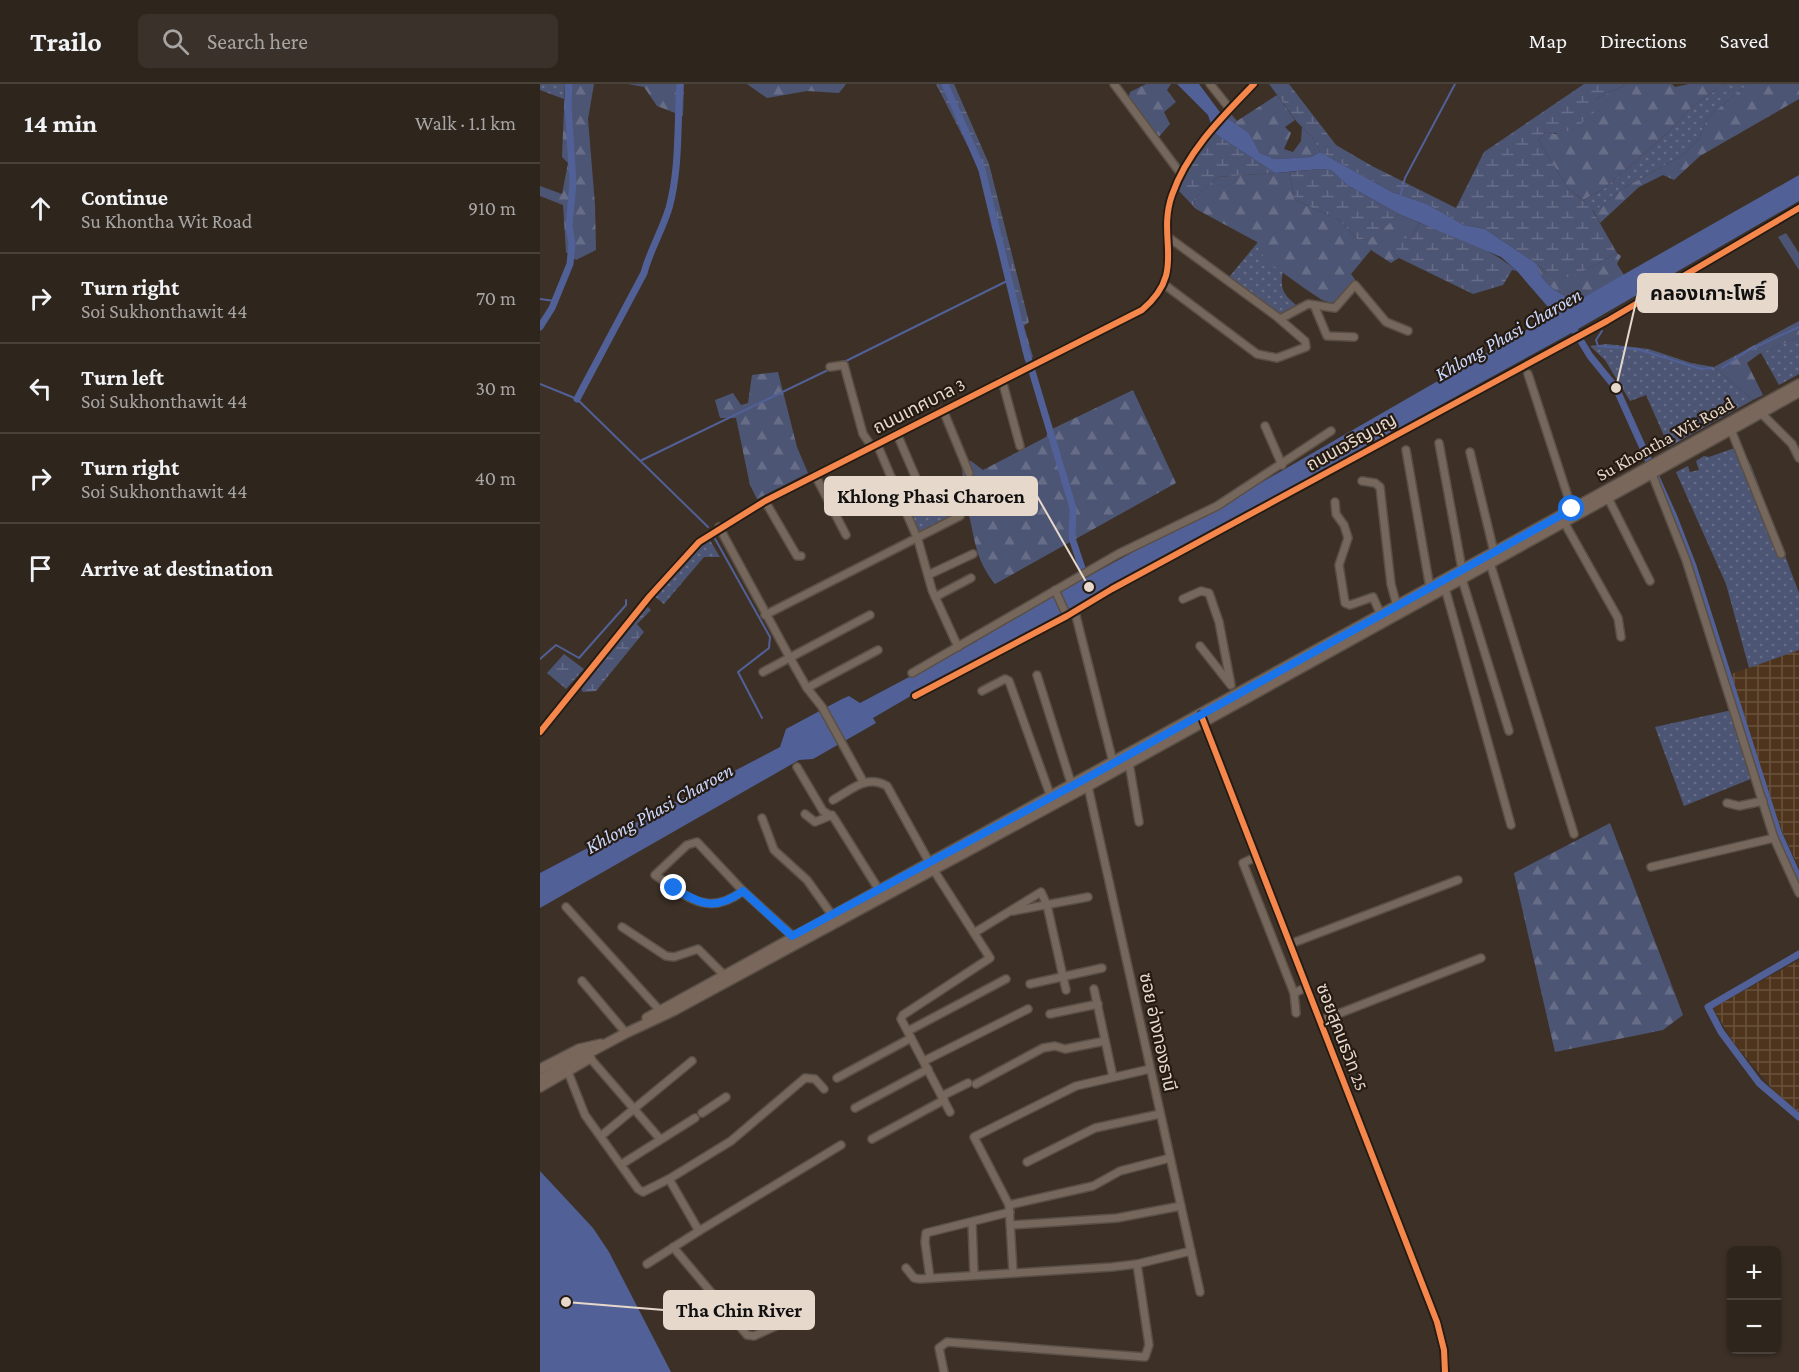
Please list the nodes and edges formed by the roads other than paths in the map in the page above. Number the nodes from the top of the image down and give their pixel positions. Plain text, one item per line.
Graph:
1 (1114, 84) edge
2 (1210, 84) edge
3 (1254, 84) edge
4 (1228, 112) junction
5 (1181, 174) junction
6 (1799, 208) edge
7 (1168, 237) junction
8 (1165, 285) junction
9 (1314, 305) junction
10 (1280, 319) junction
11 (1408, 331) dead end
12 (1354, 337) dead end
13 (830, 367) dead end
14 (1528, 374) dead end
15 (1002, 380) junction
16 (1799, 384) edge
17 (1799, 392) edge
18 (943, 410) junction
19 (1759, 410) junction
20 (1265, 426) dead end
21 (1731, 430) junction
22 (1331, 431) dead end
23 (897, 434) junction
24 (1439, 443) dead end
25 (874, 445) junction
26 (1020, 447) dead end
27 (1406, 450) dead end
28 (1470, 452) dead end
29 (1799, 458) edge
30 (1282, 465) junction
31 (969, 473) dead end
32 (1652, 474) junction
33 (815, 475) junction
34 (1362, 481) dead end
35 (1608, 498) junction
36 (925, 500) dead end
37 (765, 501) junction
38 (1335, 502) dead end
39 (1572, 509) junction
40 (960, 516) dead end
41 (1564, 522) junction
42 (718, 527) junction
43 (846, 535) dead end
44 (918, 540) junction
45 (1494, 552) junction
46 (973, 554) dead end
47 (1781, 554) dead end
48 (801, 556) dead end
49 (1490, 564) junction
50 (1461, 573) junction
51 (928, 575) junction
52 (971, 578) dead end
53 (1650, 581) dead end
54 (1430, 588) junction
55 (1445, 588) junction
56 (1055, 591) junction
57 (935, 597) junction
58 (1183, 599) dead end
59 (1397, 606) junction
60 (1075, 612) junction
61 (765, 615) junction
62 (870, 615) dead end
63 (1066, 615) junction
64 (1381, 615) junction
65 (1621, 638) dead end
66 (1200, 646) dead end
67 (958, 647) junction
68 (878, 650) dead end
69 (790, 658) junction
70 (763, 672) dead end
71 (912, 673) dead end
72 (1037, 675) dead end
73 (1231, 685) junction
74 (807, 688) junction
75 (982, 691) dead end
76 (1236, 695) junction
77 (915, 696) dead end
78 (1202, 718) junction
79 (1509, 731) dead end
80 (540, 732) edge
81 (1129, 763) junction
82 (797, 767) dead end
83 (1114, 767) junction
84 (1087, 782) junction
85 (864, 783) junction
86 (1072, 786) junction
87 (833, 801) dead end
88 (1052, 801) junction
89 (1763, 801) junction
90 (1727, 803) dead end
91 (805, 814) dead end
92 (832, 815) junction
93 (762, 818) dead end
94 (1139, 822) dead end
95 (1511, 825) dead end
96 (1575, 834) dead end
97 (1774, 838) junction
98 (1256, 857) junction
99 (930, 866) junction
100 (1651, 867) dead end
101 (1458, 880) dead end
102 (879, 890) junction
103 (743, 891) junction
104 (1799, 892) edge
105 (1088, 897) dead end
106 (1047, 905) junction
107 (566, 907) dead end
108 (1007, 912) junction
109 (832, 915) junction
110 (622, 927) dead end
111 (974, 933) junction
112 (796, 939) junction
113 (1290, 944) junction
114 (763, 958) junction
115 (1481, 958) dead end
116 (1102, 968) dead end
117 (724, 975) junction
118 (1063, 976) junction
119 (1006, 979) dead end
120 (582, 981) dead end
121 (1030, 984) dead end
122 (1307, 987) junction
123 (1094, 989) dead end
124 (1066, 990) dead end
125 (1294, 993) junction
126 (1098, 1004) junction
127 (1028, 1009) dead end
128 (662, 1013) junction
129 (1296, 1013) dead end
130 (1050, 1014) dead end
131 (1320, 1022) junction
132 (630, 1031) junction
133 (910, 1035) junction
134 (1106, 1041) junction
135 (598, 1049) junction
136 (692, 1061) dead end
137 (924, 1061) junction
138 (928, 1069) junction
139 (1150, 1069) junction
140 (540, 1070) edge
141 (568, 1072) junction
142 (1113, 1077) junction
143 (837, 1078) dead end
144 (540, 1079) edge
145 (540, 1087) edge
146 (824, 1089) dead end
147 (726, 1097) dead end
148 (943, 1098) junction
149 (634, 1107) junction
150 (855, 1108) dead end
151 (950, 1112) dead end
152 (702, 1113) dead end
153 (1160, 1114) junction
154 (694, 1118) dead end
155 (601, 1136) junction
156 (660, 1139) junction
157 (872, 1139) dead end
158 (841, 1145) dead end
159 (1170, 1158) junction
160 (1027, 1162) dead end
161 (622, 1164) junction
162 (669, 1179) junction
163 (1181, 1206) junction
164 (1010, 1208) junction
165 (972, 1222) junction
166 (1011, 1225) junction
167 (699, 1231) junction
168 (673, 1247) junction
169 (1191, 1251) junction
170 (646, 1264) dead end
171 (1137, 1264) junction
172 (906, 1268) dead end
173 (1013, 1272) junction
174 (974, 1274) junction
175 (930, 1278) junction
176 (1200, 1292) dead end
177 (796, 1317) dead end
178 (945, 1372) edge
179 (1445, 1372) edge

1 - 5 street
2 - 4 street
3 - 4 street
4 - 5 street
5 - 7 street
6 - 60 street, ถนนเจริญบุญ
7 - 8 street
7 - 10 street
8 - 10 street
8 - 15 street, ถนนเทศบาล 3
9 - 10 street
9 - 11 street
9 - 12 street
13 - 25 street
14 - 39 street
15 - 18 street, ถนนเทศบาล 3
15 - 26 street
16 - 19 main road, Su Khontha Wit Road
17 - 19 main road, Su Khontha Wit Road
18 - 23 street, ถนนเทศบาล 3
18 - 31 street
19 - 21 main road, Su Khontha Wit Road
19 - 29 street
19 - 39 main road, Su Khontha Wit Road
20 - 30 street
21 - 32 main road, Su Khontha Wit Road
21 - 47 street
22 - 30 street
23 - 25 street, ถนนเทศบาล 3
23 - 36 street
24 - 50 street
25 - 33 street, ถนนเทศบาล 3
25 - 44 street
27 - 54 street
28 - 45 street
30 - 56 street
32 - 35 main road, Su Khontha Wit Road
32 - 89 street
33 - 37 street, ถนนเทศบาล 3
33 - 43 street
34 - 59 street
35 - 41 main road, Su Khontha Wit Road
35 - 53 street
37 - 42 street, ถนนเทศบาล 3
37 - 48 street
38 - 64 street
39 - 45 main road, Su Khontha Wit Road
40 - 44 street
41 - 49 main road, Su Khontha Wit Road
41 - 65 street
42 - 61 street
42 - 80 street, ถนนเทศบาล 3
44 - 51 street
44 - 61 street
45 - 50 main road, Su Khontha Wit Road
46 - 51 street
49 - 50 main road, Su Khontha Wit Road
49 - 96 street
50 - 54 main road, Su Khontha Wit Road
50 - 55 main road, Su Khontha Wit Road
50 - 79 street
51 - 57 street
52 - 57 street
54 - 59 main road, Su Khontha Wit Road
55 - 78 main road, Su Khontha Wit Road
55 - 95 street
56 - 63 street
56 - 67 street
57 - 67 street
58 - 73 street
59 - 64 main road, Su Khontha Wit Road
60 - 63 street, ถนนเจริญบุญ
60 - 83 street
61 - 69 street
62 - 69 street
63 - 77 street, ถนนเจริญบุญ
64 - 76 main road, Su Khontha Wit Road
66 - 73 street
67 - 71 street
68 - 74 street
69 - 70 street
69 - 74 street
72 - 86 street
73 - 76 street
74 - 85 street
75 - 88 street
76 - 78 main road, Su Khontha Wit Road
78 - 81 main road, Su Khontha Wit Road
78 - 83 main road, Su Khontha Wit Road
78 - 98 street, ซอยสุคนธวิท 25
81 - 83 main road, Su Khontha Wit Road
81 - 94 street
82 - 92 street
83 - 84 main road, Su Khontha Wit Road
84 - 86 main road, Su Khontha Wit Road
84 - 88 main road, Su Khontha Wit Road
84 - 139 street, ซอย อ่างทองธานี
85 - 87 street
85 - 99 street
86 - 88 main road, Su Khontha Wit Road
88 - 99 main road, Su Khontha Wit Road
89 - 90 street
89 - 97 street
91 - 92 street
92 - 102 street
93 - 109 street
97 - 100 street
97 - 104 street
98 - 113 street, ซอยสุคนธวิท 25
98 - 125 street
99 - 102 main road, Su Khontha Wit Road
99 - 111 street
99 - 112 main road, Su Khontha Wit Road
101 - 113 street
102 - 109 main road, Su Khontha Wit Road
103 - 103 street
103 - 112 street
105 - 106 street
106 - 108 street
106 - 108 street
106 - 118 street
107 - 128 street
108 - 111 street
109 - 112 main road, Su Khontha Wit Road
110 - 117 street
111 - 133 street
112 - 114 main road, Su Khontha Wit Road
113 - 122 street, ซอยสุคนธวิท 25
114 - 117 main road, Su Khontha Wit Road
114 - 128 main road, Su Khontha Wit Road
115 - 131 street
116 - 118 street
117 - 128 main road, Su Khontha Wit Road
118 - 121 street
118 - 124 street
119 - 133 street
120 - 132 street
122 - 125 street
122 - 131 street, ซอยสุคนธวิท 25
123 - 126 street
125 - 129 street
126 - 130 street
126 - 134 street
127 - 137 street
128 - 132 main road, Su Khontha Wit Road
131 - 179 street, ซอยสุคนธวิท 25
132 - 135 main road, Su Khontha Wit Road
133 - 137 street
133 - 143 street
134 - 142 street
134 - 148 street
135 - 140 main road
135 - 141 main road
135 - 144 main road, Su Khontha Wit Road
135 - 149 street
136 - 149 street
137 - 138 street
138 - 148 street
138 - 150 street
139 - 142 street
139 - 153 street, ซอย อ่างทองธานี
141 - 145 main road
141 - 155 street
142 - 164 street
146 - 162 street
147 - 152 street
148 - 151 street
148 - 157 street
149 - 155 street
149 - 156 street
153 - 159 street, ซอย อ่างทองธานี
153 - 160 street
154 - 156 street
155 - 161 street
156 - 161 street
158 - 167 street
159 - 163 street, ซอย อ่างทองธานี
159 - 164 street
161 - 162 street
162 - 167 street
163 - 166 street
163 - 169 street, ซอย อ่างทองธานี
164 - 165 street
164 - 166 street
165 - 174 street
165 - 175 street
166 - 173 street
167 - 168 street
168 - 170 street
168 - 177 street
169 - 171 street
169 - 176 street, ซอย อ่างทองธานี
171 - 173 street
171 - 178 street
172 - 175 street
173 - 174 street
174 - 175 street

